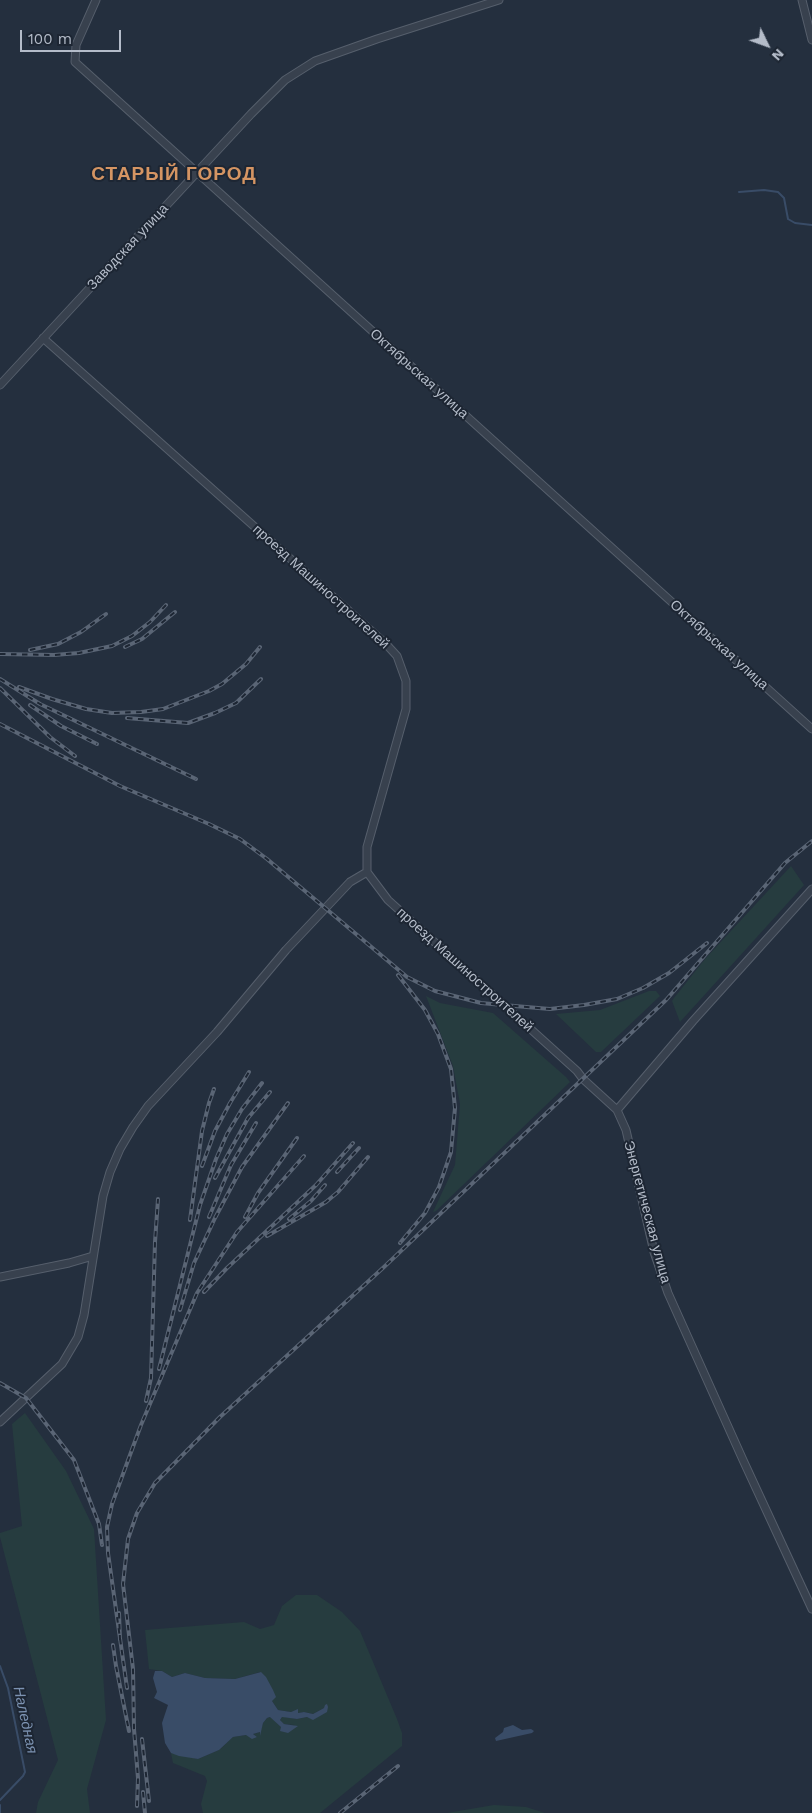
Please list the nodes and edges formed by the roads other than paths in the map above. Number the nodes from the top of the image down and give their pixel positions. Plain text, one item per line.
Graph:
1 (96, 0) edge
2 (499, 0) edge
3 (802, 0) edge
4 (812, 40) edge
5 (197, 172) junction
6 (43, 338) junction
7 (0, 385) edge
8 (812, 729) edge
9 (367, 872) junction
10 (812, 889) edge
11 (617, 1110) junction
12 (94, 1256) junction
13 (0, 1277) edge
14 (0, 1422) edge
15 (812, 1609) edge

1 - 5 street, Октябрьская улица
2 - 5 street, Заводская улица
3 - 4 street
5 - 6 street, Заводская улица
5 - 8 street, Октябрьская улица
6 - 7 street, Заводская улица
6 - 9 street, проезд Машиностроителей
9 - 11 street, проезд Машиностроителей
9 - 12 street
10 - 11 street
11 - 15 street, Энергетическая улица
12 - 13 street
12 - 14 street

